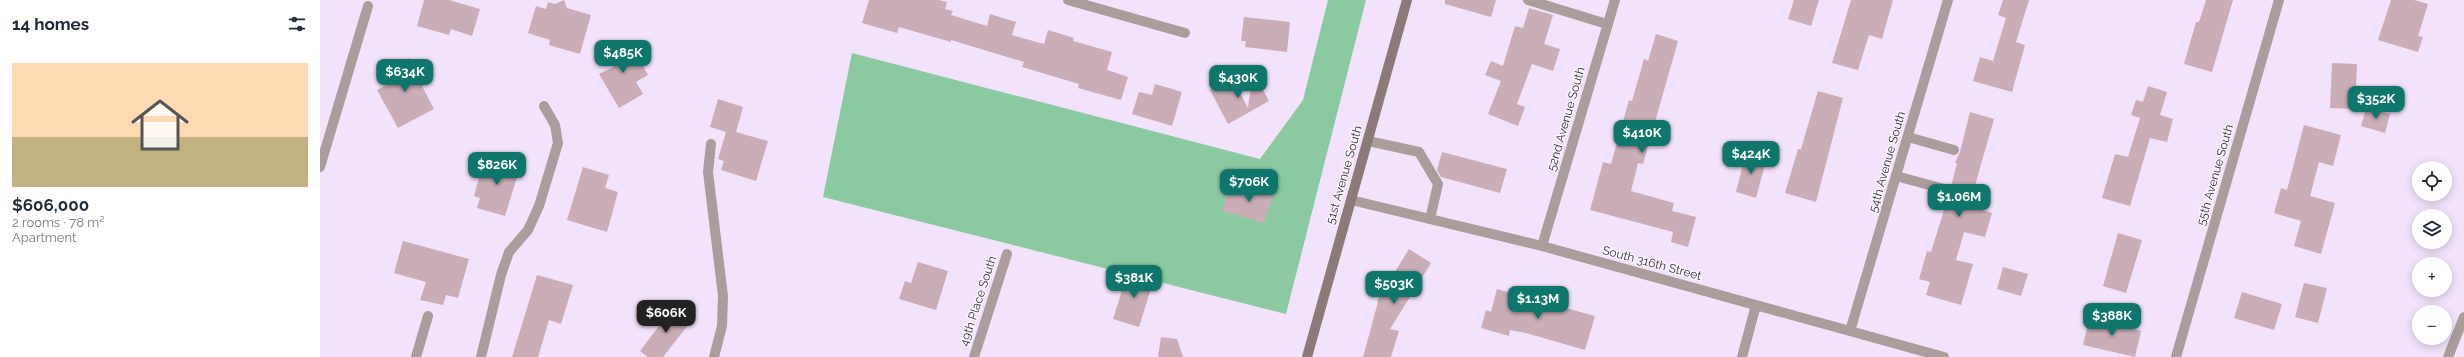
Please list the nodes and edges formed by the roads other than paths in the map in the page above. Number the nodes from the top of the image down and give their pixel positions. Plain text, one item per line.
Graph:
1 (1068, 0) edge
2 (1407, 0) edge
3 (1528, 0) edge
4 (1615, 0) edge
5 (1948, 0) edge
6 (2279, 0) edge
7 (368, 6) dead end
8 (1608, 24) junction
9 (1184, 33) dead end
10 (544, 106) dead end
11 (1908, 137) junction
12 (1368, 140) junction
13 (711, 144) dead end
14 (1954, 150) dead end
15 (320, 167) edge
16 (1896, 176) junction
17 (1944, 189) dead end
18 (1351, 200) junction
19 (1430, 219) junction
20 (1542, 246) junction
21 (1008, 254) dead end
22 (1756, 305) junction
23 (428, 316) dead end
24 (2464, 317) edge
25 (1850, 331) junction
26 (416, 357) edge
27 (481, 357) edge
28 (714, 357) edge
29 (974, 357) edge
30 (1307, 357) edge
31 (1742, 357) edge
32 (1944, 357) edge
33 (2176, 357) edge
34 (2448, 357) edge

1 - 9 street
2 - 12 main road, 51st Avenue South
3 - 8 street
4 - 8 street, 52nd Avenue South
5 - 11 street, 54th Avenue South
6 - 33 street, 55th Avenue South
7 - 15 street
8 - 20 street, 52nd Avenue South
10 - 27 street
11 - 14 street
11 - 16 street, 54th Avenue South
12 - 18 main road, 51st Avenue South
12 - 19 street
13 - 28 street
16 - 17 street
16 - 25 street, 54th Avenue South
18 - 19 street, South 316th Street
18 - 30 main road, 51st Avenue South
19 - 20 street, South 316th Street
20 - 22 street, South 316th Street
21 - 29 street, 49th Place South
22 - 25 street, South 316th Street
22 - 31 street
23 - 26 street
24 - 34 street
25 - 32 street, South 316th Street

